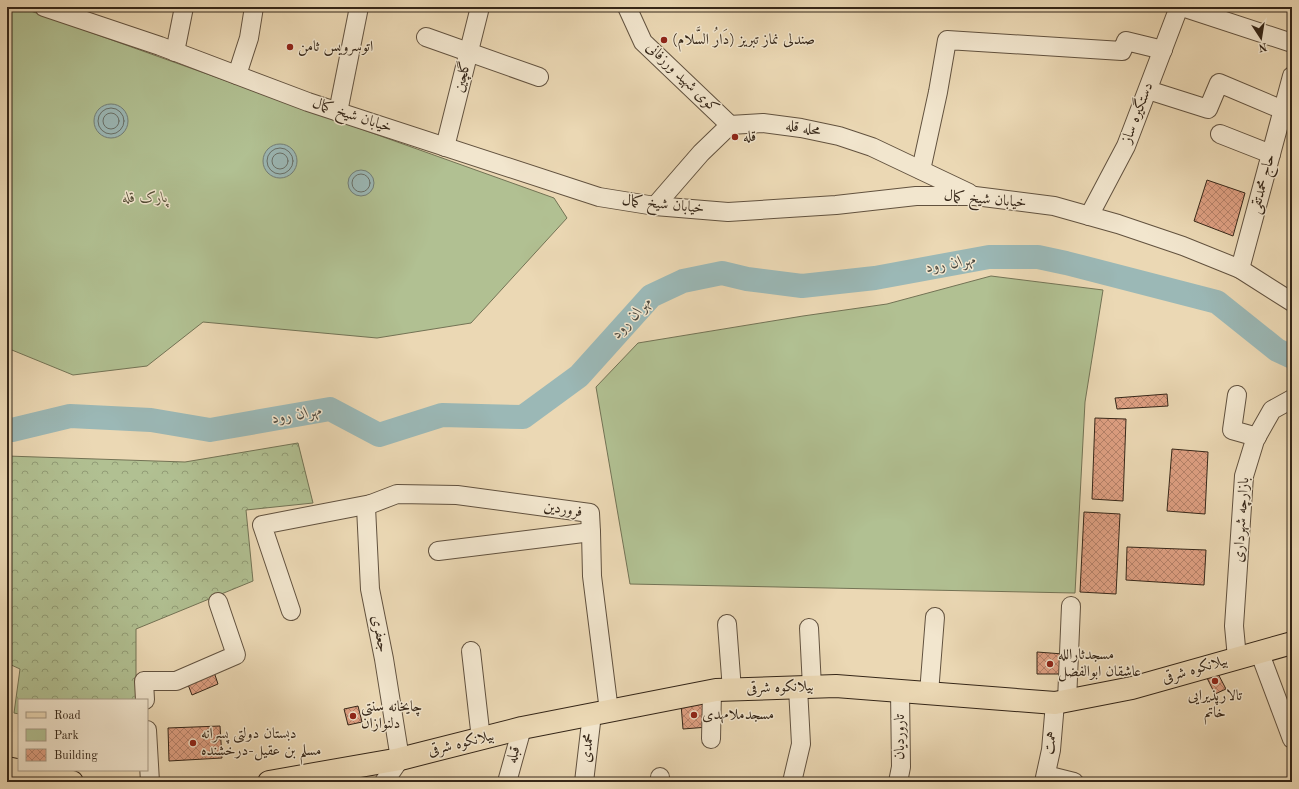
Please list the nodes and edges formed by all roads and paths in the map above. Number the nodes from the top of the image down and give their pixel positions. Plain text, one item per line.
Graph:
1 (44, 7) edge
2 (184, 7) edge
3 (254, 7) edge
4 (359, 7) edge
5 (480, 7) edge
6 (628, 7) edge
7 (1179, 7) edge
8 (1182, 7) edge
9 (426, 37) dead end
10 (1292, 43) edge
11 (1163, 50) junction
12 (175, 52) junction
13 (469, 52) junction
14 (237, 75) junction
15 (1292, 76) edge
16 (539, 77) dead end
17 (1148, 90) junction
18 (338, 112) junction
19 (1285, 116) edge
20 (730, 125) junction
21 (1220, 134) dead end
22 (445, 147) junction
23 (1271, 154) junction
24 (921, 170) junction
25 (974, 196) junction
26 (655, 206) junction
27 (1089, 216) junction
28 (1240, 269) junction
29 (1292, 302) edge
30 (1237, 395) dead end
31 (1292, 399) edge
32 (1257, 437) junction
33 (368, 506) junction
34 (591, 532) junction
35 (438, 551) dead end
36 (218, 602) dead end
37 (1071, 606) dead end
38 (291, 611) dead end
39 (935, 617) dead end
40 (727, 624) dead end
41 (809, 628) dead end
42 (1292, 643) edge
43 (471, 651) dead end
44 (1259, 651) junction
45 (1237, 658) junction
46 (805, 687) junction
47 (722, 691) junction
48 (900, 691) junction
49 (929, 694) junction
50 (145, 699) edge
51 (1061, 702) junction
52 (600, 713) junction
53 (522, 728) junction
54 (481, 739) junction
55 (711, 739) dead end
56 (1292, 739) edge
57 (148, 747) edge
58 (400, 759) junction
59 (7, 768) edge
60 (18, 770) edge
61 (21, 771) edge
62 (1045, 778) edge
63 (296, 779) edge
64 (72, 782) edge
65 (150, 782) edge
66 (269, 782) edge
67 (384, 782) edge
68 (507, 782) edge
69 (584, 782) edge
70 (792, 782) edge
71 (898, 782) edge
72 (1074, 782) edge

1 - 12 street, خیابان شیخ کمال
2 - 12 street
3 - 14 street
4 - 18 street
5 - 13 street, گلچین
6 - 20 street, کوی شهید ورزفانی
7 - 11 street, دستگیره ساز
8 - 10 street
9 - 13 street
11 - 17 street, دستگیره ساز
11 - 24 street
12 - 14 street, خیابان شیخ کمال
13 - 16 street
13 - 22 street, گلچین
14 - 18 street, خیابان شیخ کمال
15 - 19 street, حاج محمدتقی
17 - 19 street
17 - 27 street, دستگیره ساز
18 - 22 street, خیابان شیخ کمال
19 - 23 street, حاج محمدتقی
20 - 24 street, محله قله
20 - 26 street
21 - 23 street
22 - 26 street, خیابان شیخ کمال
23 - 28 street, حاج محمدتقی
24 - 25 street, محله قله
25 - 26 street, خیابان شیخ کمال
25 - 27 street, خیابان شیخ کمال
27 - 28 street, خیابان شیخ کمال
28 - 29 street, خیابان شیخ کمال
30 - 32 street
31 - 32 street, بازارچه شهرداری
32 - 45 street, بازارچه شهرداری
33 - 34 street, فروردین
33 - 38 street
33 - 58 street, جعفری
34 - 35 street
34 - 52 street, فروردین
36 - 50 street
37 - 51 street, همت
39 - 49 street
40 - 47 street
41 - 46 street
42 - 44 main road, بیلانکوه شرقی
43 - 54 street
44 - 45 main road, بیلانکوه شرقی
44 - 56 street
45 - 51 main road, بیلانکوه شرقی
46 - 47 main road, بیلانکوه شرقی
46 - 48 main road, بیلانکوه شرقی
46 - 70 street
47 - 52 main road, بیلانکوه شرقی
47 - 55 street
48 - 49 main road, بیلانکوه شرقی
48 - 71 street, تاروردیان
49 - 51 main road, بیلانکوه شرقی
51 - 62 street, همت
52 - 53 main road, بیلانکوه شرقی
52 - 69 street, محمدی
53 - 54 main road, بیلانکوه شرقی
53 - 68 street, قبله
54 - 58 main road, بیلانکوه شرقی
57 - 65 street
58 - 63 main road, بیلانکوه شرقی
58 - 67 street
59 - 60 main road
61 - 64 main road
62 - 72 street
63 - 66 main road, بیلانکوه شرقی

